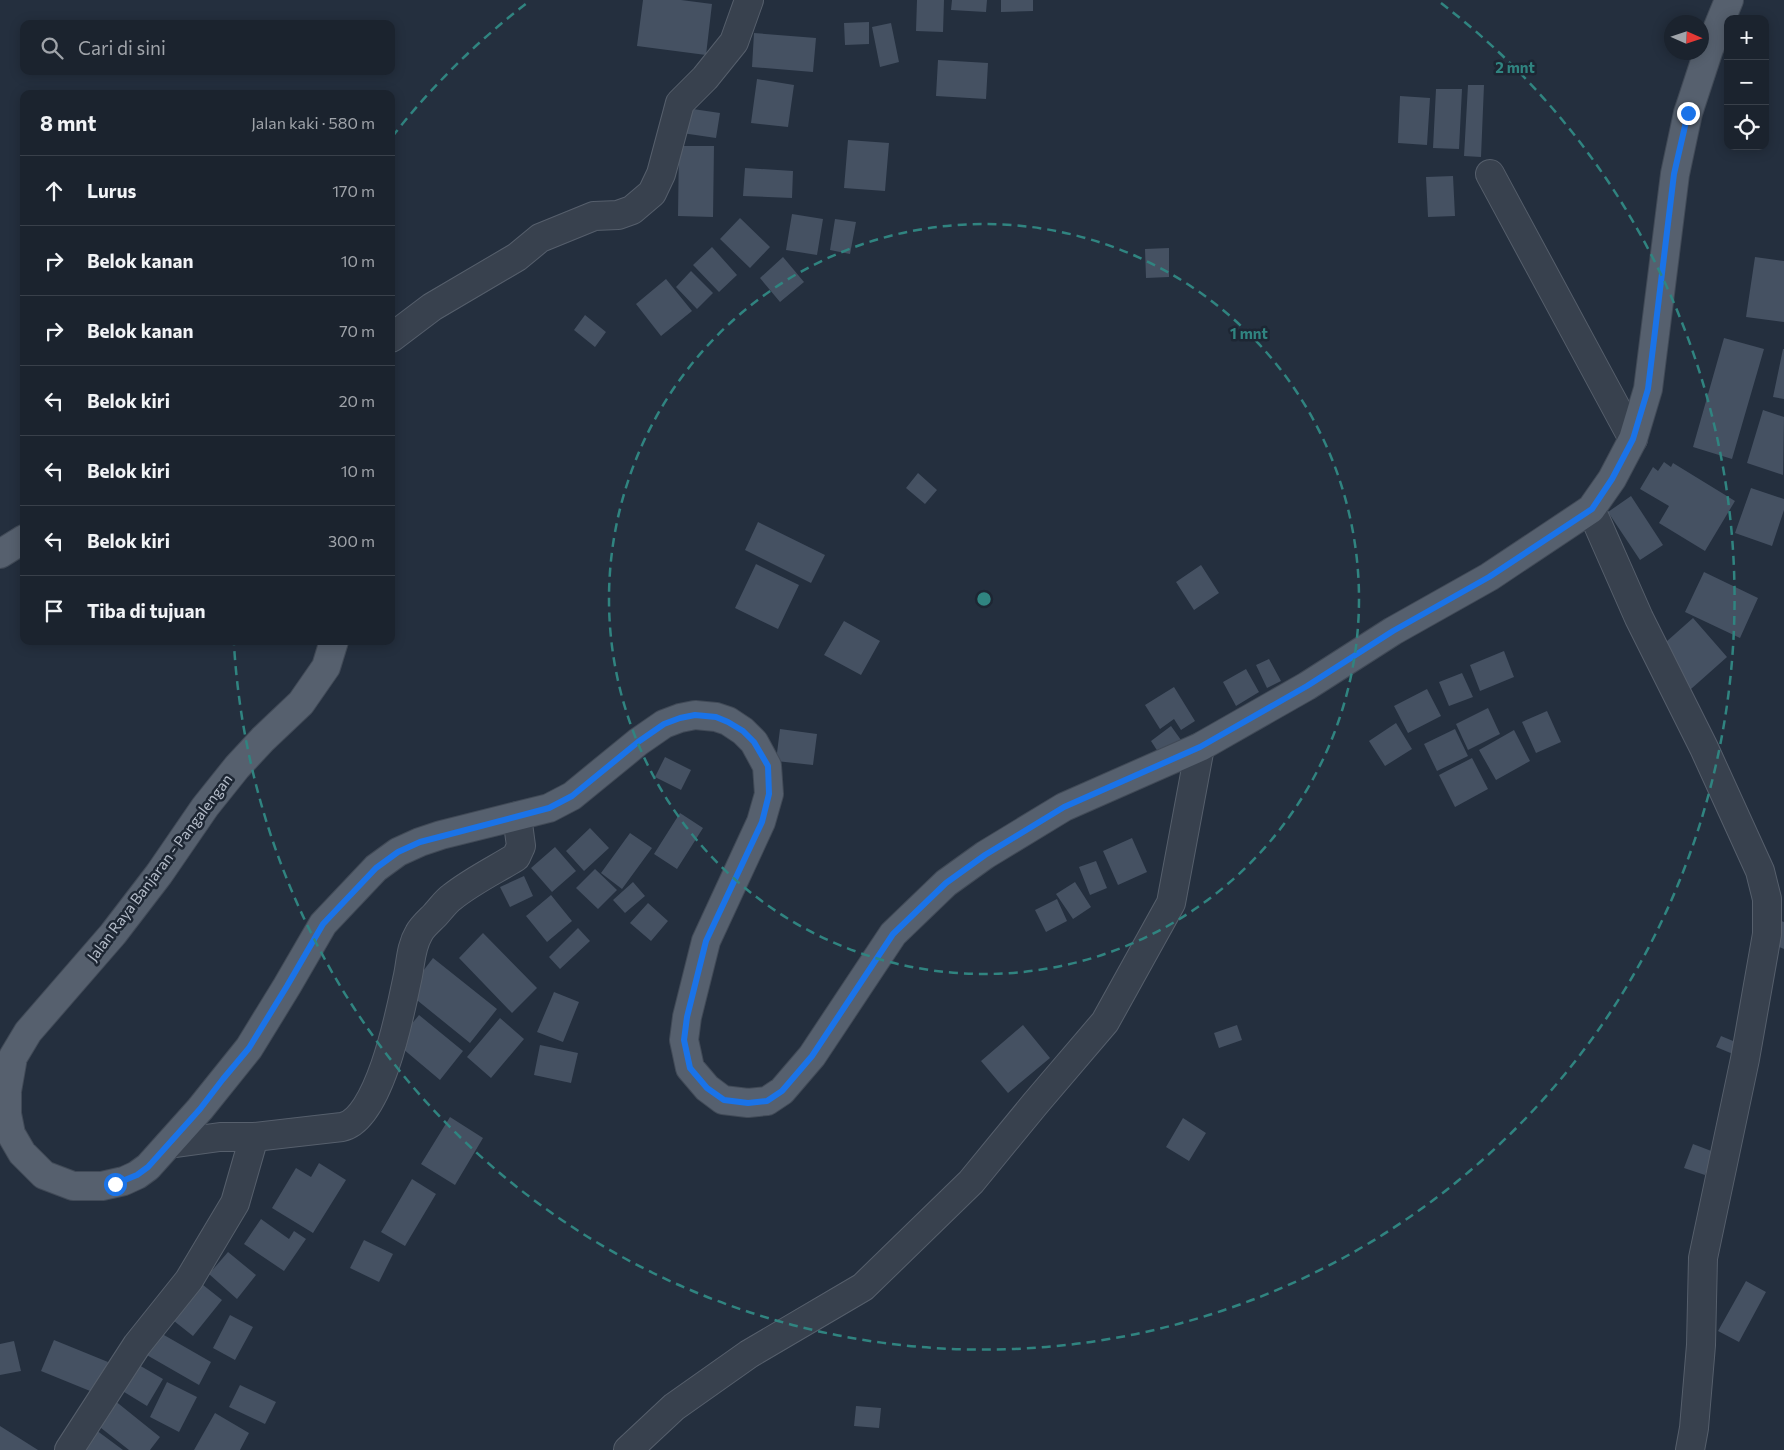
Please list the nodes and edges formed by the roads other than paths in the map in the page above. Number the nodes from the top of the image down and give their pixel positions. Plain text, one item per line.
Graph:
1 (749, 0) edge
2 (1729, 0) edge
3 (1490, 174) dead end
4 (395, 335) edge
5 (1633, 439) junction
6 (1592, 509) junction
7 (20, 542) edge
8 (0, 554) edge
9 (333, 645) edge
10 (1200, 747) junction
11 (516, 816) junction
12 (254, 1137) junction
13 (169, 1144) junction
14 (69, 1450) edge
15 (628, 1450) edge
16 (1690, 1450) edge

1 - 4 street
2 - 5 main road, Jalan Raya Banjaran - Pangalengan
3 - 5 street
5 - 6 main road, Jalan Raya Banjaran - Pangalengan
6 - 10 main road, Jalan Raya Banjaran - Pangalengan
6 - 16 street
7 - 8 main road
9 - 13 main road, Jalan Raya Banjaran - Pangalengan
10 - 11 main road, Jalan Raya Banjaran - Pangalengan
10 - 15 street
11 - 12 street
11 - 13 main road, Jalan Raya Banjaran - Pangalengan
12 - 13 street
12 - 14 street

